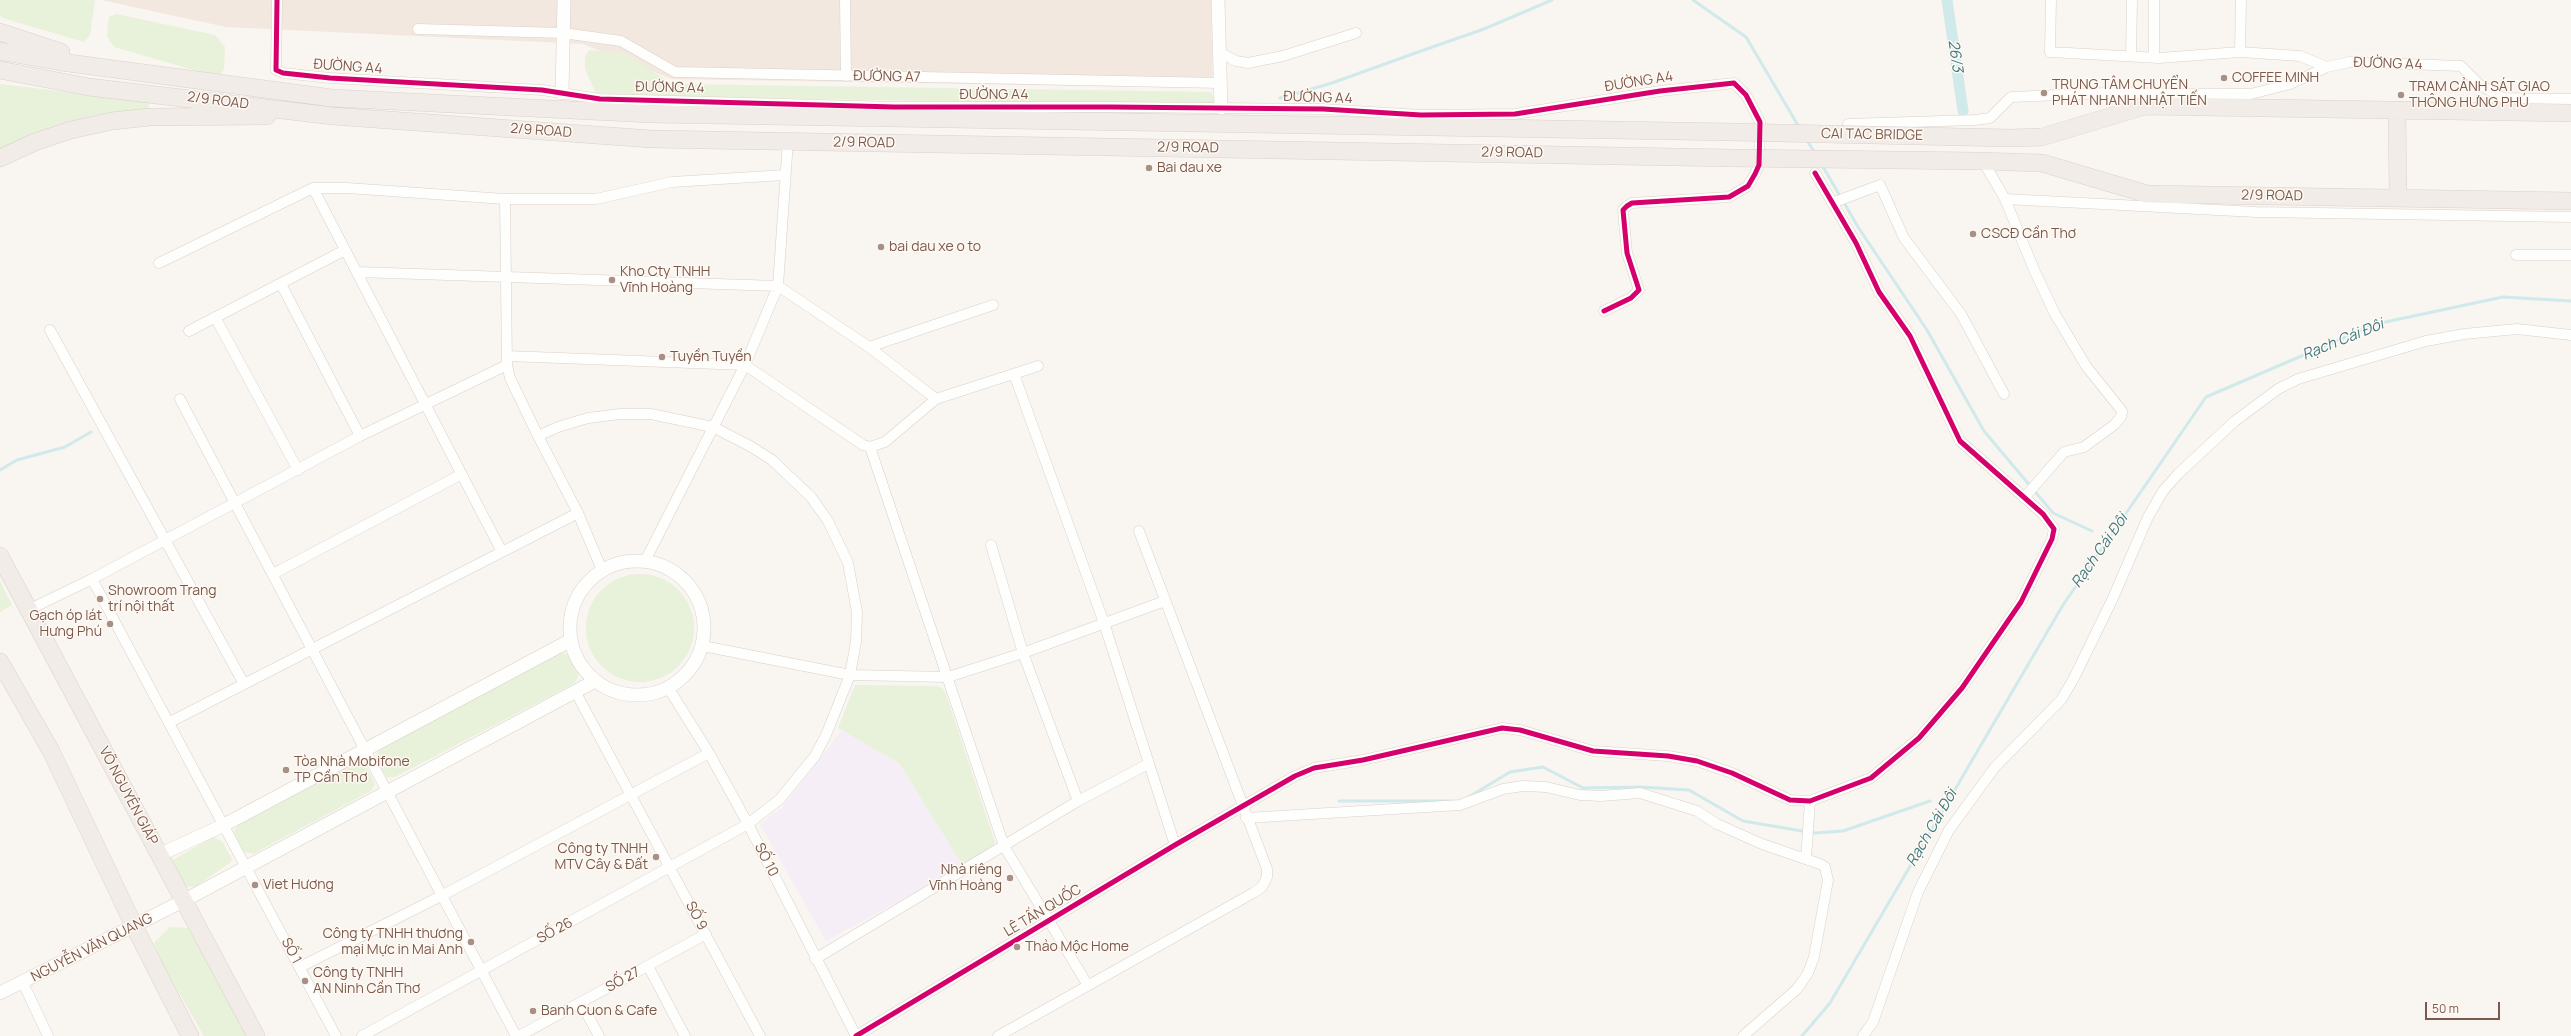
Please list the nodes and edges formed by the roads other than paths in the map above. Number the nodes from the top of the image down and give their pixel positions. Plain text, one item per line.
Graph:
1 (277, 0) edge
2 (564, 0) edge
3 (845, 0) edge
4 (1218, 0) edge
5 (2051, 0) edge
6 (2132, 0) edge
7 (2154, 0) edge
8 (2241, 0) edge
9 (418, 29) dead end
10 (0, 32) edge
11 (563, 33) junction
12 (1356, 33) dead end
13 (0, 51) edge
14 (1220, 52) junction
15 (2240, 52) junction
16 (2131, 56) junction
17 (2154, 57) junction
18 (2327, 67) junction
19 (0, 70) edge
20 (846, 76) junction
21 (180, 77) junction
22 (1220, 83) junction
23 (562, 93) junction
24 (2571, 99) edge
25 (1221, 108) junction
26 (2397, 110) junction
27 (2571, 113) edge
28 (333, 116) junction
29 (1848, 124) dead end
30 (1733, 132) joint
31 (788, 142) junction
32 (0, 158) edge
33 (1733, 158) joint
34 (1980, 161) junction
35 (1815, 172) dead end
36 (785, 175) junction
37 (313, 188) junction
38 (2398, 198) junction
39 (505, 199) junction
40 (2006, 200) junction
41 (2571, 201) edge
42 (1835, 202) junction
43 (2571, 217) edge
44 (345, 250) junction
45 (2516, 255) dead end
46 (2571, 255) edge
47 (159, 263) dead end
48 (357, 272) junction
49 (506, 276) junction
50 (281, 284) junction
51 (778, 286) junction
52 (993, 305) dead end
53 (1604, 311) dead end
54 (215, 317) junction
55 (50, 330) dead end
56 (188, 331) dead end
57 (2571, 335) edge
58 (870, 347) junction
59 (507, 360) junction
60 (745, 365) junction
61 (1038, 366) dead end
62 (1014, 374) junction
63 (2004, 394) dead end
64 (180, 399) dead end
65 (936, 399) junction
66 (425, 403) junction
67 (713, 427) junction
68 (360, 436) junction
69 (538, 436) junction
70 (870, 447) junction
71 (298, 470) junction
72 (462, 474) junction
73 (2027, 494) junction
74 (236, 503) junction
75 (578, 513) junction
76 (1139, 531) dead end
77 (164, 540) junction
78 (991, 545) dead end
79 (502, 552) junction
80 (0, 556) edge
81 (645, 561) junction
82 (602, 570) junction
83 (273, 574) junction
84 (92, 579) junction
85 (1165, 601) junction
86 (28, 610) junction
87 (1104, 623) junction
88 (571, 640) junction
89 (703, 646) junction
90 (313, 649) junction
91 (1023, 653) junction
92 (0, 662) edge
93 (850, 675) junction
94 (948, 677) junction
95 (595, 681) junction
96 (244, 684) junction
97 (669, 689) junction
98 (575, 691) junction
99 (170, 722) junction
100 (366, 749) junction
101 (709, 753) junction
102 (1148, 764) junction
103 (388, 791) junction
104 (631, 795) junction
105 (1078, 801) junction
106 (1810, 801) junction
107 (1242, 808) junction
108 (1246, 818) junction
109 (748, 824) junction
110 (224, 825) junction
111 (1175, 845) junction
112 (1004, 846) junction
113 (160, 855) junction
114 (1806, 859) junction
115 (245, 867) junction
116 (671, 869) junction
117 (442, 895) junction
118 (182, 901) junction
119 (1048, 922) junction
120 (134, 926) junction
121 (706, 934) junction
122 (815, 959) junction
123 (648, 966) junction
124 (300, 967) junction
125 (482, 971) junction
126 (23, 983) junction
127 (1087, 984) junction
128 (0, 993) edge
129 (582, 1003) junction
130 (48, 1036) edge
131 (190, 1036) edge
132 (256, 1036) edge
133 (336, 1036) edge
134 (362, 1036) edge
135 (516, 1036) edge
136 (519, 1036) edge
137 (599, 1036) edge
138 (685, 1036) edge
139 (760, 1036) edge
140 (856, 1036) edge
141 (998, 1036) edge
142 (1743, 1036) edge
143 (1863, 1036) edge

1 - 23 street, ĐƯỜNG A4
2 - 11 street
3 - 20 street
4 - 14 street
5 - 16 street
6 - 16 street
7 - 17 street
8 - 15 street
9 - 11 street, ĐƯỜNG A7
10 - 21 highway
11 - 20 street, ĐƯỜNG A7
11 - 23 street
12 - 14 street
13 - 21 highway, 2/9 ROAD
14 - 22 street
15 - 17 street
15 - 18 street
16 - 17 street
18 - 24 street, ĐƯỜNG A4
18 - 29 street, ĐƯỜNG A4
19 - 28 highway, 2/9 ROAD
20 - 22 street, ĐƯỜNG A7
21 - 30 highway, 2/9 ROAD
22 - 25 street
23 - 25 street, ĐƯỜNG A4
25 - 53 street, ĐƯỜNG A4
26 - 27 highway
26 - 30 highway, CAI TAC BRIDGE, bridge
26 - 38 highway
28 - 31 highway, 2/9 ROAD
28 - 32 highway
31 - 33 highway, 2/9 ROAD
31 - 36 street
33 - 34 highway, CAI TAC BRIDGE, bridge
34 - 38 highway, 2/9 ROAD
34 - 40 street
35 - 42 street
36 - 39 street
36 - 51 street
37 - 39 street
37 - 44 street
37 - 47 street
38 - 41 highway, 2/9 ROAD
39 - 49 street
40 - 43 street
40 - 73 street
42 - 63 street
42 - 73 street
44 - 48 street
44 - 50 street
45 - 46 street
48 - 49 street
48 - 66 street
49 - 51 street
49 - 59 street
50 - 54 street
50 - 68 street
51 - 58 street
51 - 60 street
52 - 58 street
54 - 56 street
54 - 71 street
55 - 77 street
57 - 143 street
58 - 65 street
59 - 60 street
59 - 66 street
59 - 69 street
60 - 67 street
60 - 70 street
61 - 62 street
62 - 65 street
62 - 87 street
64 - 74 street
65 - 70 street
66 - 68 street
66 - 72 street
67 - 69 street, SỐ 26
67 - 81 street
67 - 93 street, SỐ 26
68 - 71 street
69 - 75 street
70 - 94 street
71 - 74 street
72 - 79 street
72 - 83 street
73 - 106 street
74 - 77 street
74 - 83 street
75 - 79 street
75 - 82 street
76 - 85 street
77 - 84 street
77 - 96 street
78 - 91 street
79 - 90 street
80 - 86 highway, VÕ NGUYÊN GIÁP
81 - 82 street
81 - 89 street
82 - 88 street
83 - 90 street
84 - 86 street
84 - 99 street, SỐ 1
85 - 87 street
85 - 107 street
86 - 113 highway, VÕ NGUYÊN GIÁP
87 - 91 street
87 - 102 street
88 - 95 street
88 - 100 street
89 - 93 street
89 - 97 street
90 - 96 street
90 - 100 street
91 - 94 street
91 - 105 street
92 - 120 highway
93 - 94 street
93 - 109 street, SỐ 26
94 - 112 street
95 - 97 street
95 - 98 street, NGUYỄN VĂN QUANG
96 - 99 street
97 - 101 street, SỐ 10
98 - 103 street, NGUYỄN VĂN QUANG
98 - 104 street, SỐ 9
99 - 110 street, SỐ 1
100 - 103 street
100 - 110 street
101 - 104 street
101 - 109 street, SỐ 10
102 - 105 street
102 - 111 street
103 - 115 street, NGUYỄN VĂN QUANG
103 - 117 street
104 - 116 street, SỐ 9
104 - 117 street
105 - 112 street
106 - 107 street, LÊ TẤN QUỐC
106 - 114 street
107 - 108 street
107 - 111 street, LÊ TẤN QUỐC
108 - 114 street
108 - 127 street
109 - 116 street, SỐ 26
109 - 122 street, SỐ 10
110 - 113 street
110 - 115 street, SỐ 1
111 - 119 street, LÊ TẤN QUỐC
112 - 119 street
112 - 122 street
113 - 118 highway, VÕ NGUYÊN GIÁP
114 - 142 street
115 - 118 street, NGUYỄN VĂN QUANG
115 - 124 street, SỐ 1
116 - 121 street, SỐ 9
116 - 125 street, SỐ 26
117 - 124 street
117 - 125 street
118 - 120 street, NGUYỄN VĂN QUANG
118 - 132 highway, VÕ NGUYÊN GIÁP
119 - 127 street
119 - 140 street, LÊ TẤN QUỐC
120 - 126 street, NGUYỄN VĂN QUANG
120 - 131 highway
121 - 123 street, SỐ 27
121 - 139 street, SỐ 9
122 - 140 street, SỐ 10
123 - 129 street, SỐ 27
123 - 138 street
124 - 133 street, SỐ 1
125 - 134 street, SỐ 26
125 - 135 street
126 - 128 street, NGUYỄN VĂN QUANG
126 - 130 street
127 - 141 street
129 - 136 street, SỐ 27
129 - 137 street

